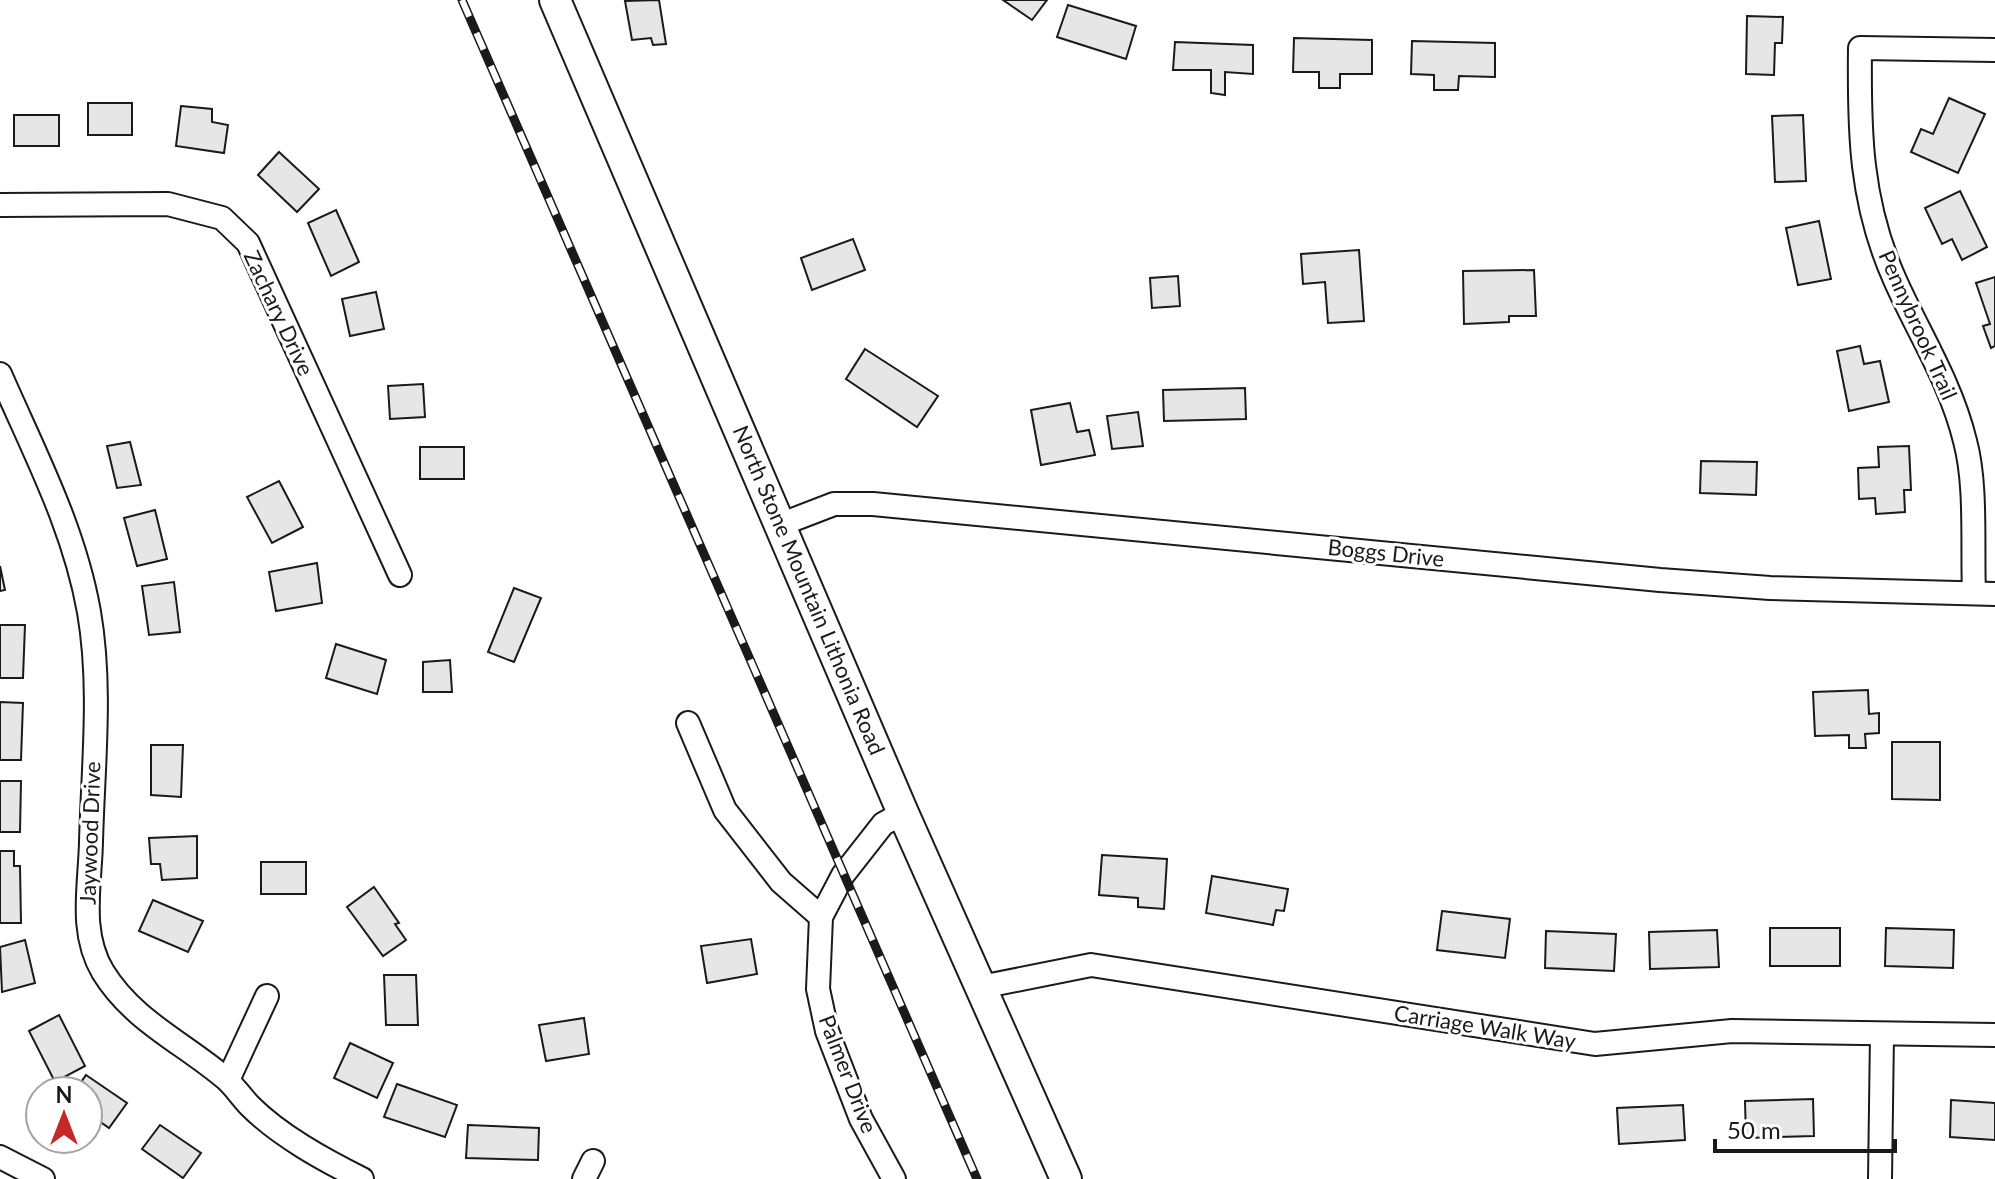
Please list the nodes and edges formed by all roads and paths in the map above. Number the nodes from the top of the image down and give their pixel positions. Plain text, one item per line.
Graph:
1 (555, 0) edge
2 (1995, 50) edge
3 (0, 205) edge
4 (0, 374) edge
5 (782, 524) junction
6 (400, 575) dead end
7 (1984, 593) edge
8 (688, 723) dead end
9 (903, 813) junction
10 (821, 917) junction
11 (981, 987) junction
12 (267, 996) dead end
13 (1882, 1034) junction
14 (1995, 1035) edge
15 (228, 1080) junction
16 (0, 1157) edge
17 (43, 1179) edge
18 (362, 1179) edge
19 (894, 1179) edge
20 (1066, 1179) edge
21 (1880, 1179) edge

1 - 5 main road, North Stone Mountain Lithonia Road
2 - 7 street, Pennybrook Trail
3 - 6 street, Zachary Drive
4 - 15 street, Jaywood Drive
5 - 7 street, Boggs Drive
5 - 9 main road, North Stone Mountain Lithonia Road
8 - 10 street
9 - 10 street, Palmer Drive
9 - 11 main road, North Stone Mountain Lithonia Road
10 - 19 street, Palmer Drive
11 - 13 street, Carriage Walk Way
11 - 20 main road, North Stone Mountain Lithonia Road
12 - 15 street
13 - 14 street, Carriage Walk Way
13 - 21 street
15 - 18 street, Jaywood Drive
16 - 17 street

